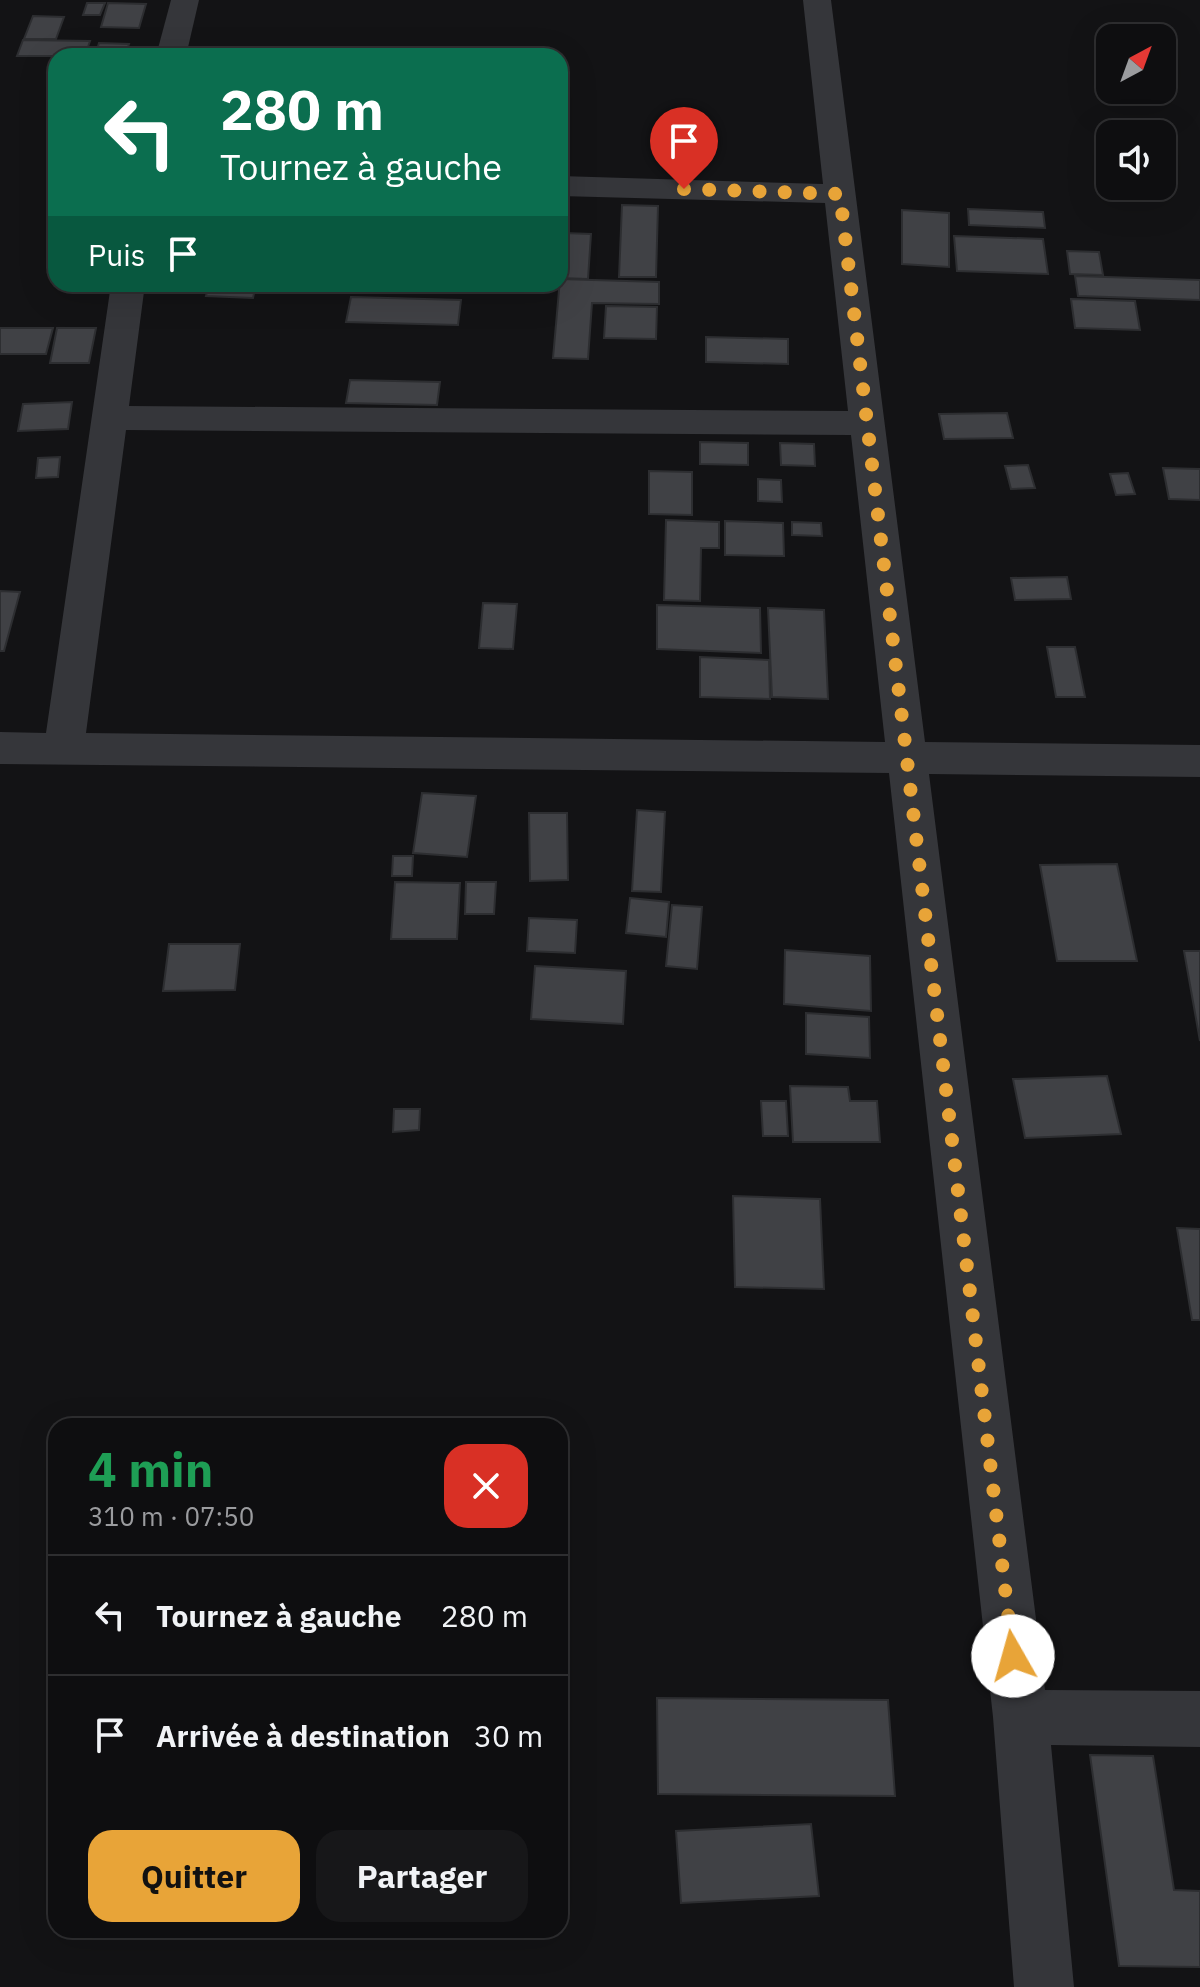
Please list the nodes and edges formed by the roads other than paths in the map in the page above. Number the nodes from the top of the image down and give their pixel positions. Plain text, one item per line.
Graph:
1 (185, 0) edge
2 (817, 0) edge
3 (173, 48) edge
4 (568, 186) edge
5 (840, 194) junction
6 (127, 292) edge
7 (109, 418) junction
8 (867, 423) junction
9 (0, 748) edge
10 (64, 749) junction
11 (907, 758) junction
12 (1200, 761) edge
13 (1021, 1717) junction
14 (1200, 1719) edge
15 (1044, 1987) edge

1 - 3 street
2 - 5 street
4 - 5 street
5 - 8 street
6 - 7 street
7 - 8 street
7 - 10 street
8 - 11 street
9 - 10 street
10 - 11 street
11 - 12 street
11 - 13 street
13 - 14 street
13 - 15 street

